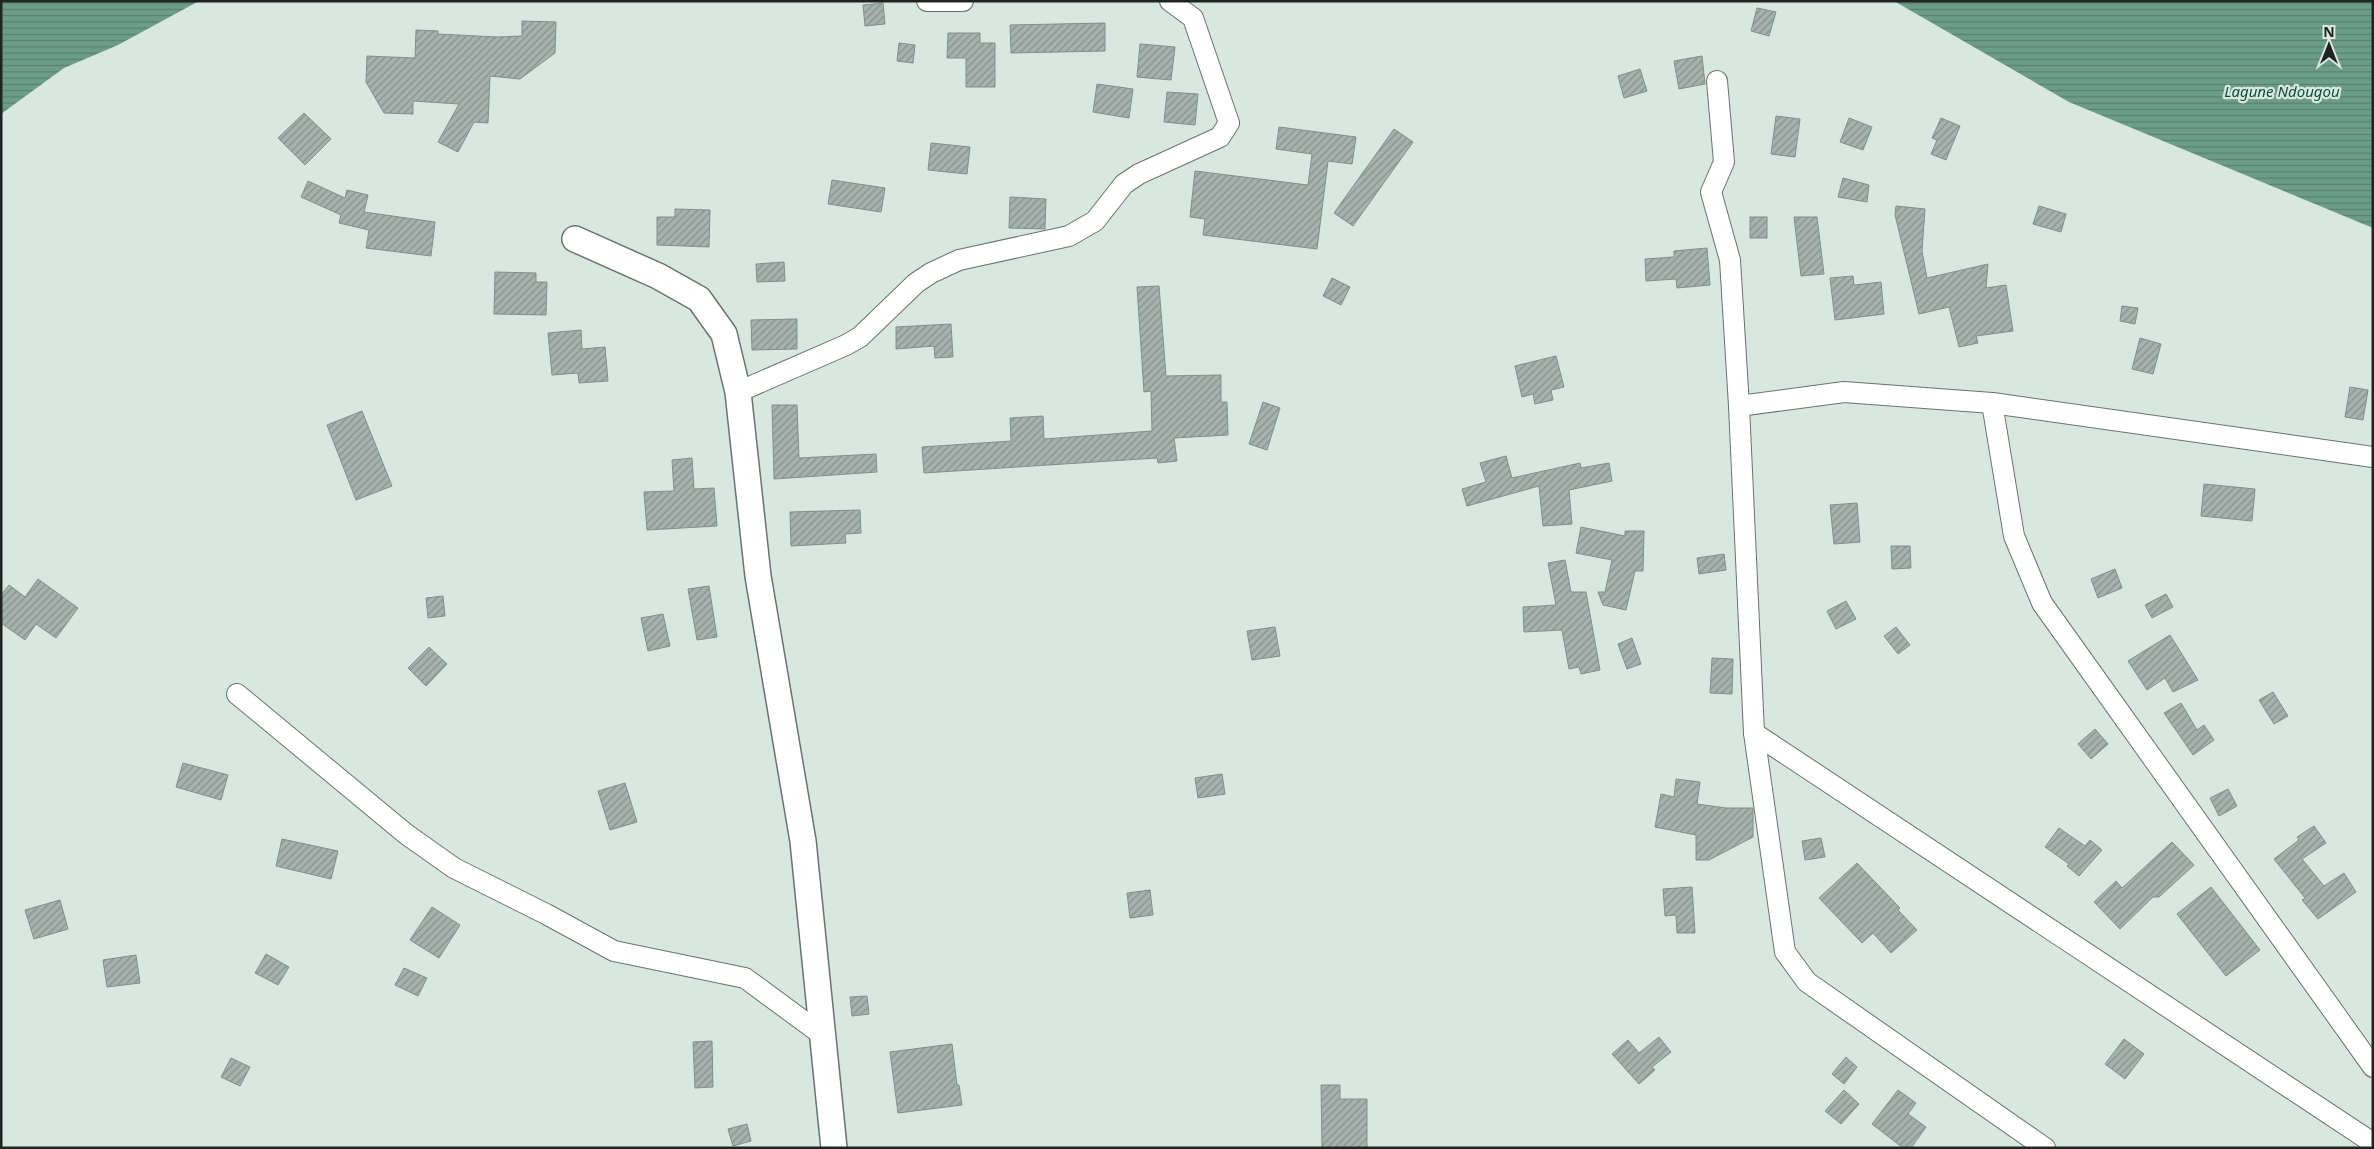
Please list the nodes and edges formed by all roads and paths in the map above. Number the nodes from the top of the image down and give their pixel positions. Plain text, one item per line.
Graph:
1 (927, 1) edge
2 (963, 1) edge
3 (1170, 1) edge
4 (1717, 81) dead end
5 (575, 239) dead end
6 (738, 392) junction
7 (1992, 403) junction
8 (1739, 406) junction
9 (2373, 457) edge
10 (237, 694) dead end
11 (1754, 733) junction
12 (821, 1034) junction
13 (2373, 1067) edge
14 (2373, 1143) edge
15 (834, 1148) edge
16 (2045, 1148) edge

1 - 2 street
3 - 6 street
4 - 8 street
5 - 6 street
6 - 12 street
7 - 8 street
7 - 9 street
7 - 13 street
8 - 11 street
10 - 12 street
11 - 14 street
11 - 16 street
12 - 15 street

